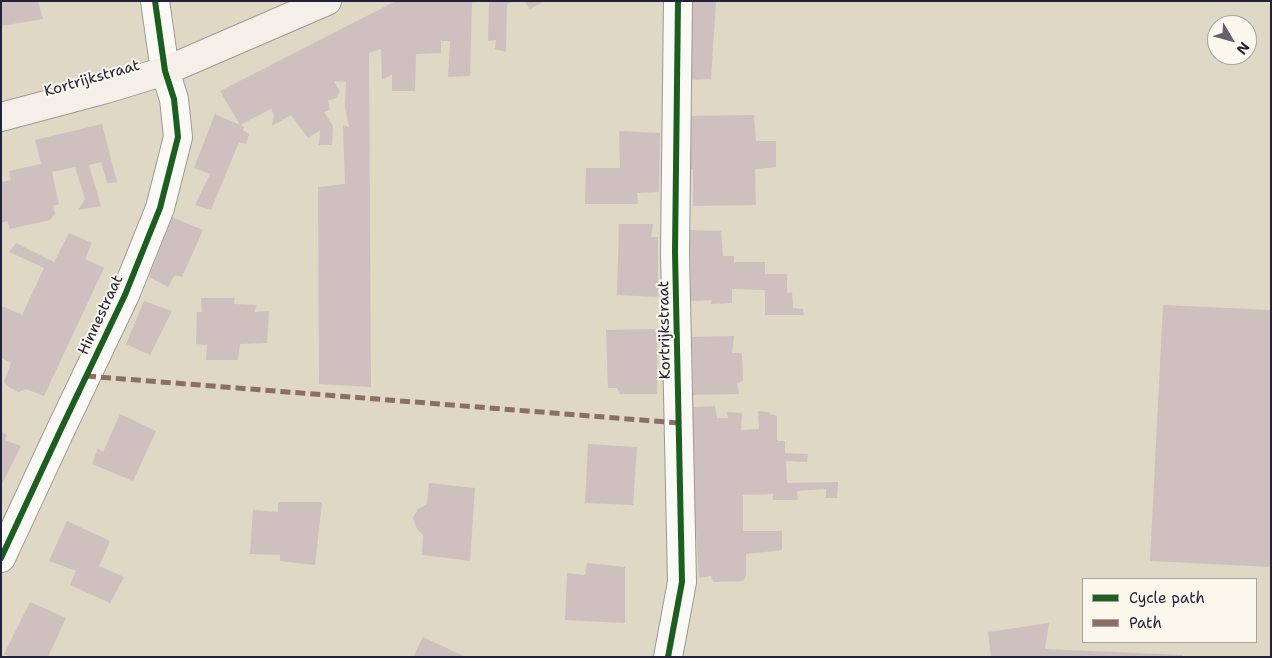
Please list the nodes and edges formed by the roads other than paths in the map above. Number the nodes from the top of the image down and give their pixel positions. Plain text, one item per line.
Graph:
1 (155, 1) edge
2 (327, 1) edge
3 (678, 1) edge
4 (164, 71) junction
5 (1, 117) edge
6 (1, 558) edge
7 (668, 657) edge

1 - 4 street, Hinnestraat
2 - 4 main road, Kortrijkstraat
3 - 7 street, Kortrijkstraat
4 - 5 main road, Kortrijkstraat
4 - 6 street, Hinnestraat

